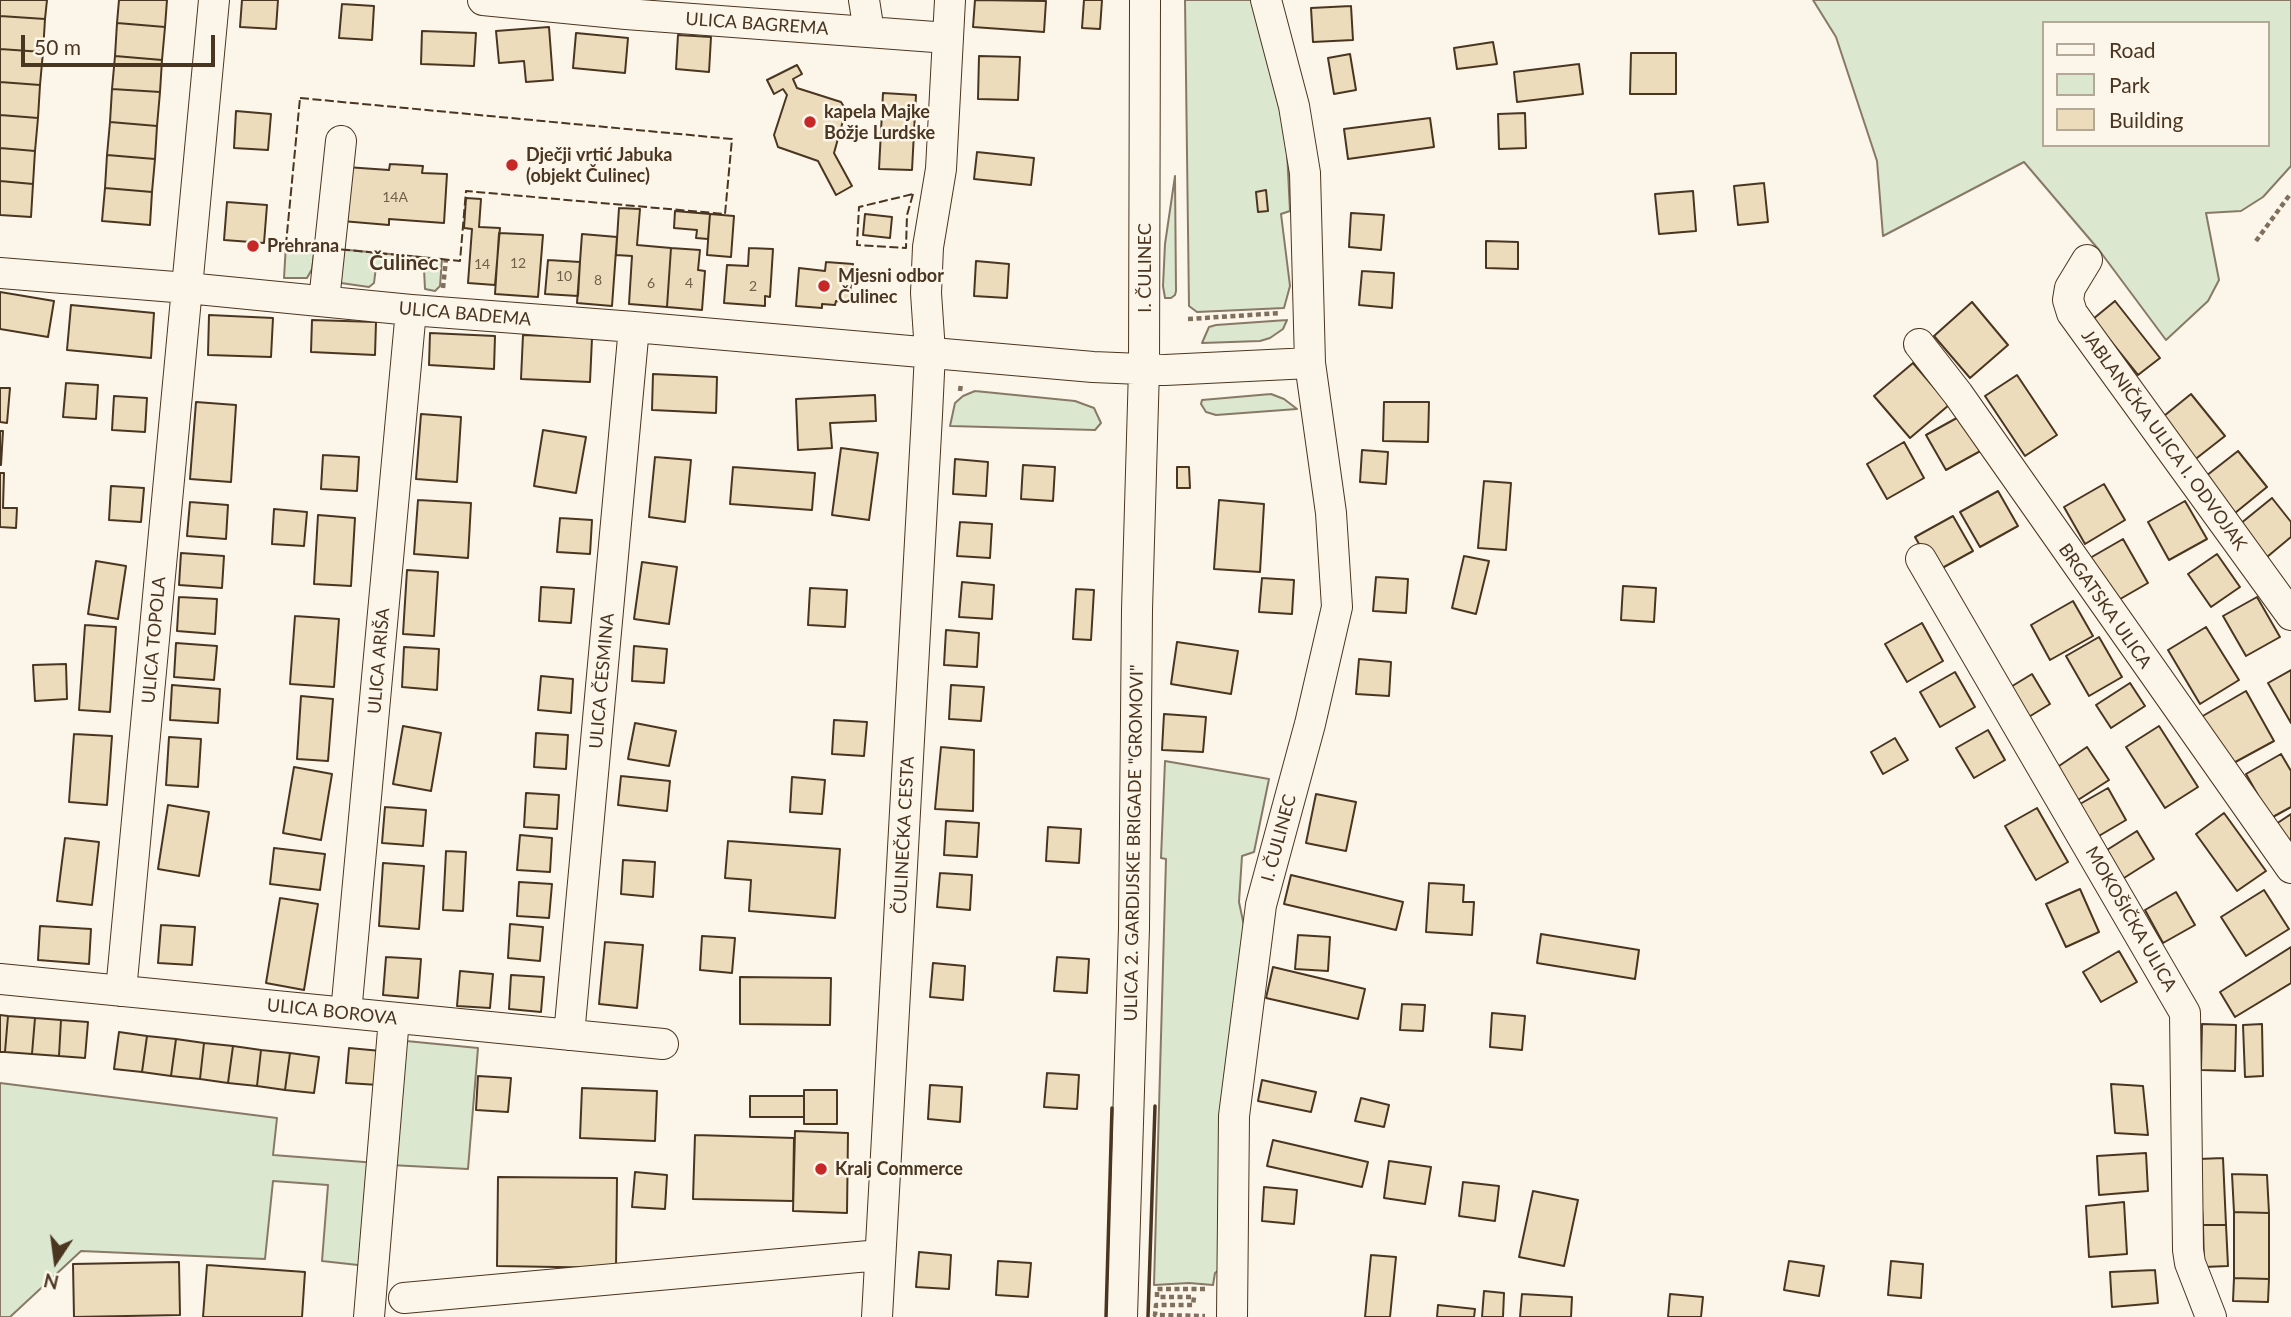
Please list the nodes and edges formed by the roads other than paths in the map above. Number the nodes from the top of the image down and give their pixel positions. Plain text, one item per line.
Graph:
1 (214, 0) edge
2 (483, 0) edge
3 (864, 0) edge
4 (950, 0) edge
5 (1145, 0) edge
6 (1266, 0) edge
7 (626, 7) edge
8 (869, 32) junction
9 (948, 38) junction
10 (341, 141) dead end
11 (2087, 260) dead end
12 (0, 273) edge
13 (187, 288) junction
14 (324, 302) junction
15 (411, 310) junction
16 (634, 327) junction
17 (1919, 344) dead end
18 (930, 352) junction
19 (1310, 363) junction
20 (1144, 369) junction
21 (1921, 559) dead end
22 (2291, 615) edge
23 (2291, 869) edge
24 (0, 979) edge
25 (121, 991) junction
26 (346, 1013) junction
27 (394, 1018) junction
28 (569, 1035) junction
29 (663, 1044) dead end
30 (880, 1255) junction
31 (404, 1298) dead end
32 (369, 1317) edge
33 (877, 1317) edge
34 (1122, 1317) edge
35 (1232, 1317) edge
36 (2211, 1317) edge

1 - 13 street, ULICA TOPOLA
2 - 7 street, ULICA BAGREMA
3 - 8 street
4 - 9 street, ČULINEČKA CESTA
5 - 20 street, I. ČULINEC
6 - 19 street, I. ČULINEC
7 - 8 street, ULICA BAGREMA
8 - 9 street, ULICA BAGREMA
9 - 18 street, ČULINEČKA CESTA
10 - 14 street
11 - 22 street, JABLANIČKA ULICA I. ODVOJAK
12 - 13 street, ULICA BADEMA
13 - 14 street, ULICA BADEMA
13 - 25 street, ULICA TOPOLA
14 - 15 street, ULICA BADEMA
15 - 16 street, ULICA BADEMA
15 - 26 street, ULICA ARIŠA
16 - 18 street, ULICA BADEMA
16 - 28 street, ULICA ČESMINA
17 - 23 street, BRGATSKA ULICA
18 - 20 street
18 - 30 street, ČULINEČKA CESTA
19 - 20 street
19 - 35 street, I. ČULINEC
20 - 34 street, ULICA 2. GARDIJSKE BRIGADE "GROMOVI"
21 - 36 street, MOKOŠIČKA ULICA
24 - 25 street, ULICA BOROVA
25 - 26 street, ULICA BOROVA
26 - 27 street, ULICA BOROVA
27 - 28 street, ULICA BOROVA
27 - 32 street
28 - 29 street, ULICA BOROVA
30 - 31 street
30 - 33 street, ČULINEČKA CESTA

